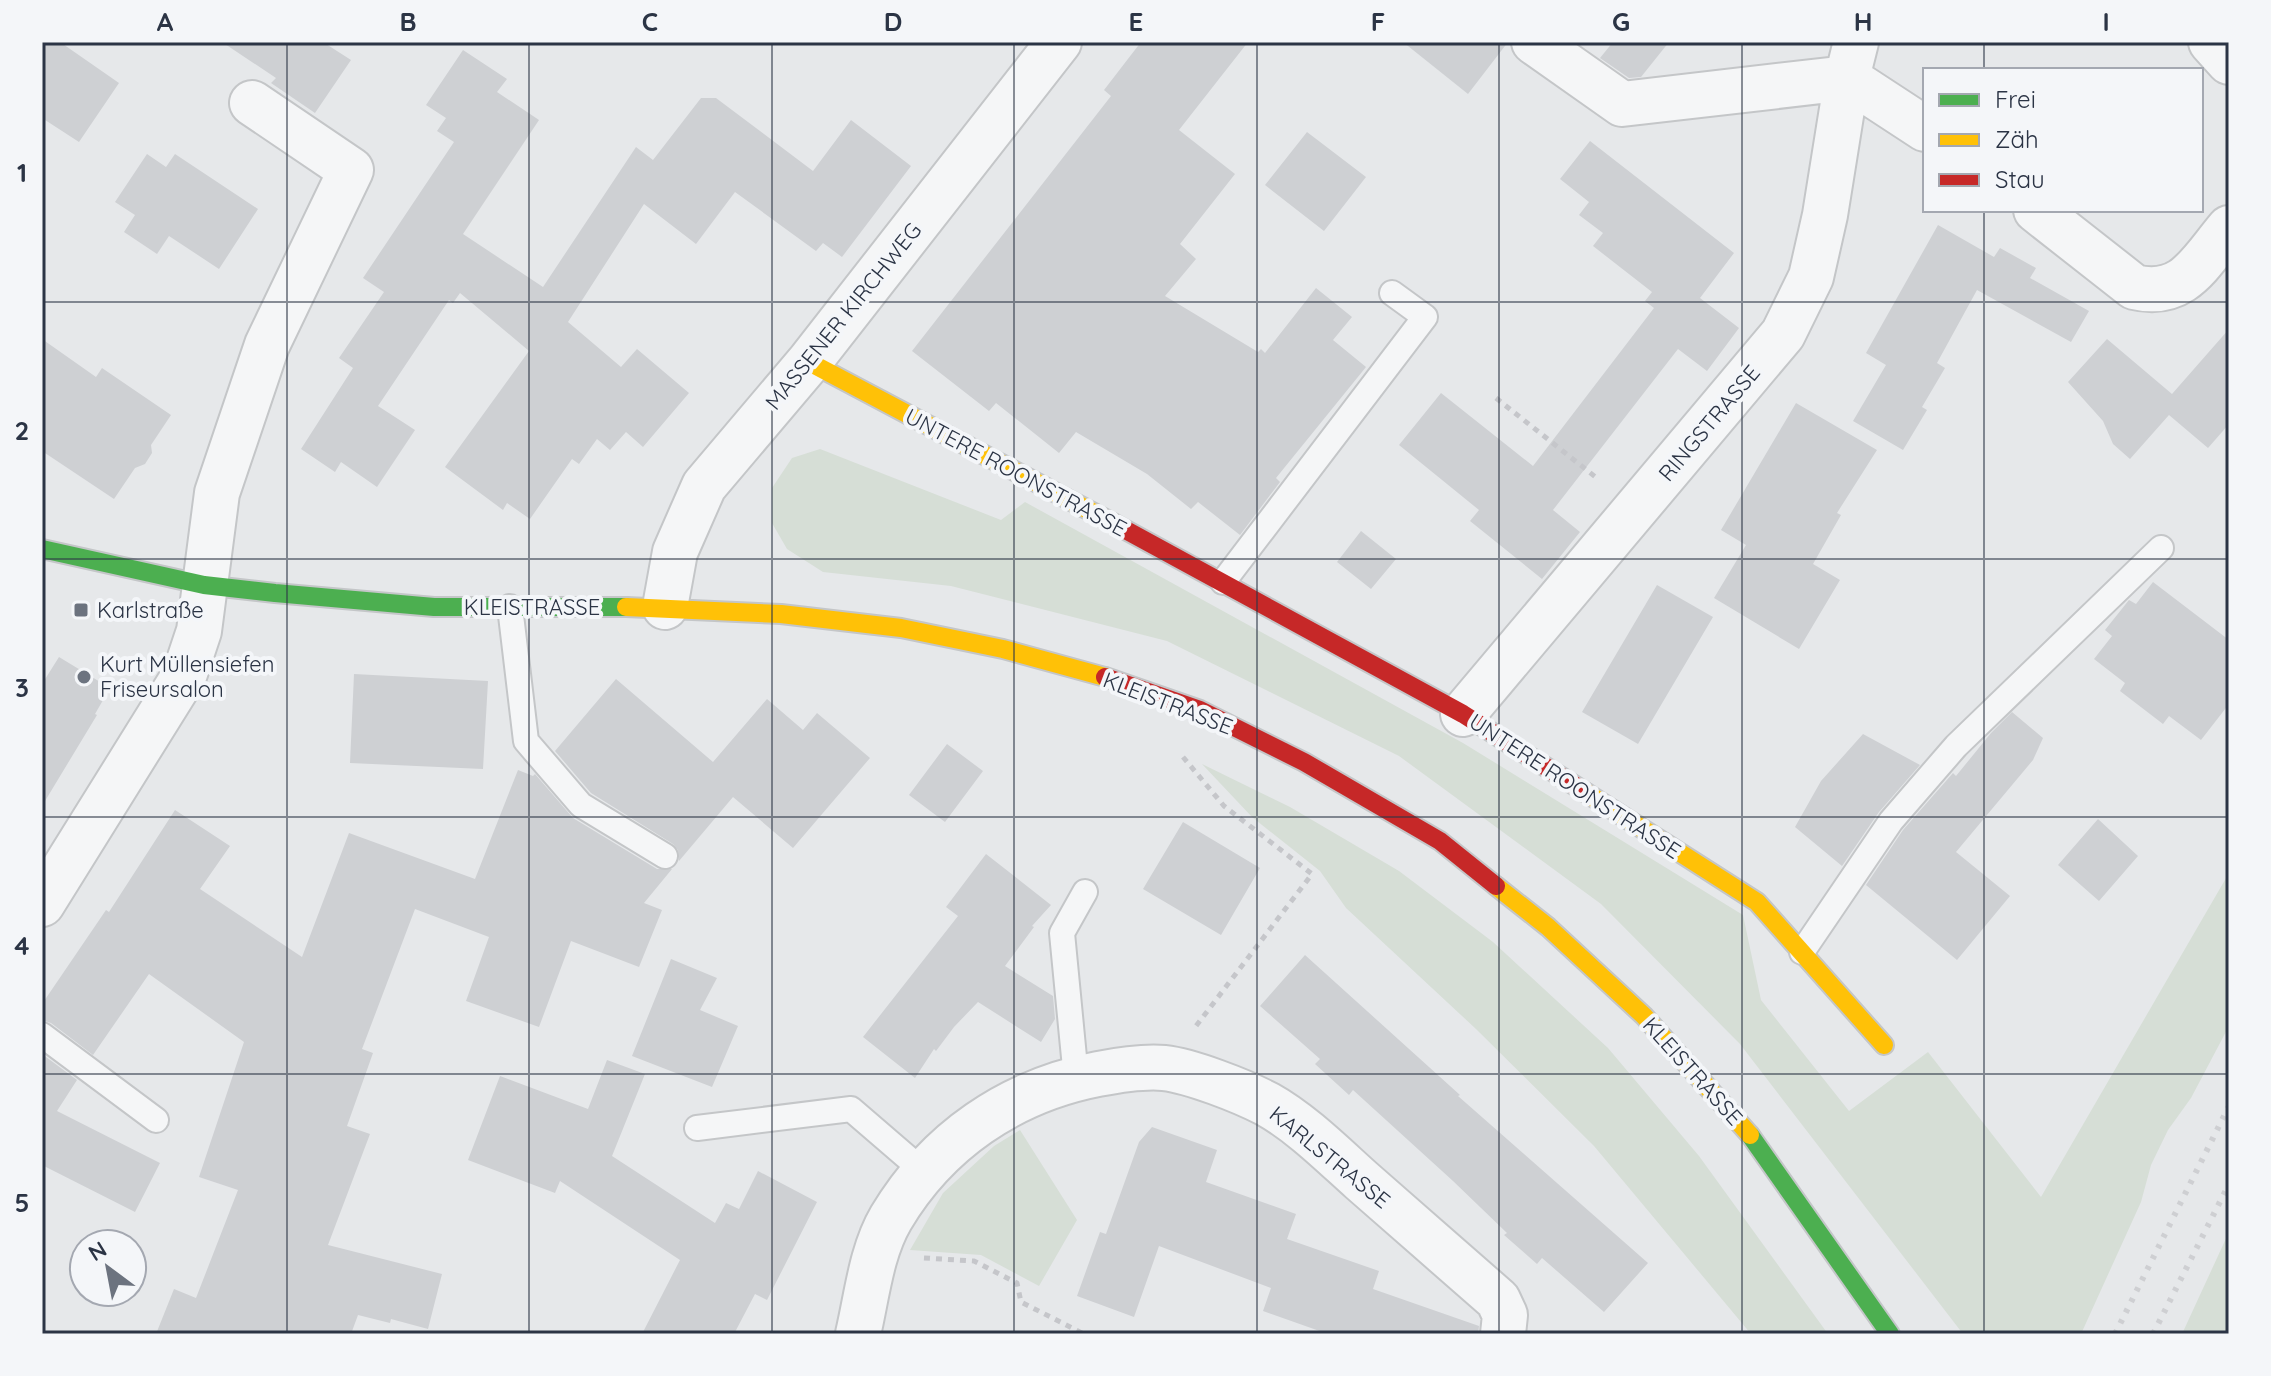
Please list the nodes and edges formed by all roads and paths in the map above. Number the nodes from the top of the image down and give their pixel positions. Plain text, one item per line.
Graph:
1 (1059, 42) edge
2 (1534, 42) edge
3 (2211, 42) edge
4 (1852, 60) edge
5 (2229, 62) edge
6 (252, 103) dead end
7 (1923, 127) edge
8 (2039, 212) edge
9 (2229, 228) edge
10 (1392, 293) dead end
11 (809, 362) junction
12 (1496, 398) dead end
13 (1637, 510) junction
14 (2161, 548) dead end
15 (42, 549) edge
16 (1223, 582) junction
17 (204, 585) junction
18 (510, 607) junction
19 (665, 607) junction
20 (1463, 714) junction
21 (1176, 749) dead end
22 (665, 856) dead end
23 (1085, 892) dead end
24 (42, 904) edge
25 (1802, 952) junction
26 (42, 1035) edge
27 (1884, 1045) dead end
28 (1164, 1068) junction
29 (1076, 1078) junction
30 (156, 1120) dead end
31 (697, 1128) dead end
32 (923, 1171) junction
33 (876, 1254) junction
34 (858, 1334) edge
35 (1084, 1334) edge
36 (1503, 1334) edge
37 (1890, 1334) edge

1 - 11 street, MASSENER KIRCHWEG
2 - 4 street
3 - 5 street
4 - 7 street
4 - 13 street, RINGSTRASSE
6 - 17 street
8 - 9 street
10 - 16 lane
11 - 16 main road, UNTERE ROONSTRASSE
11 - 19 street, MASSENER KIRCHWEG
12 - 13 path
13 - 20 street, RINGSTRASSE
14 - 25 lane
15 - 17 main road, KLEISTRASSE
16 - 20 main road, UNTERE ROONSTRASSE
17 - 18 main road, KLEISTRASSE
17 - 24 street
18 - 19 main road, KLEISTRASSE
18 - 22 lane
19 - 37 main road, KLEISTRASSE
20 - 25 main road, UNTERE ROONSTRASSE
21 - 28 path
23 - 29 lane
25 - 27 main road, UNTERE ROONSTRASSE
26 - 30 lane
28 - 29 street, KARLSTRASSE
28 - 36 street, KARLSTRASSE
29 - 32 street, KARLSTRASSE
31 - 32 lane
32 - 33 street, KARLSTRASSE
33 - 34 street, KARLSTRASSE
33 - 35 path

